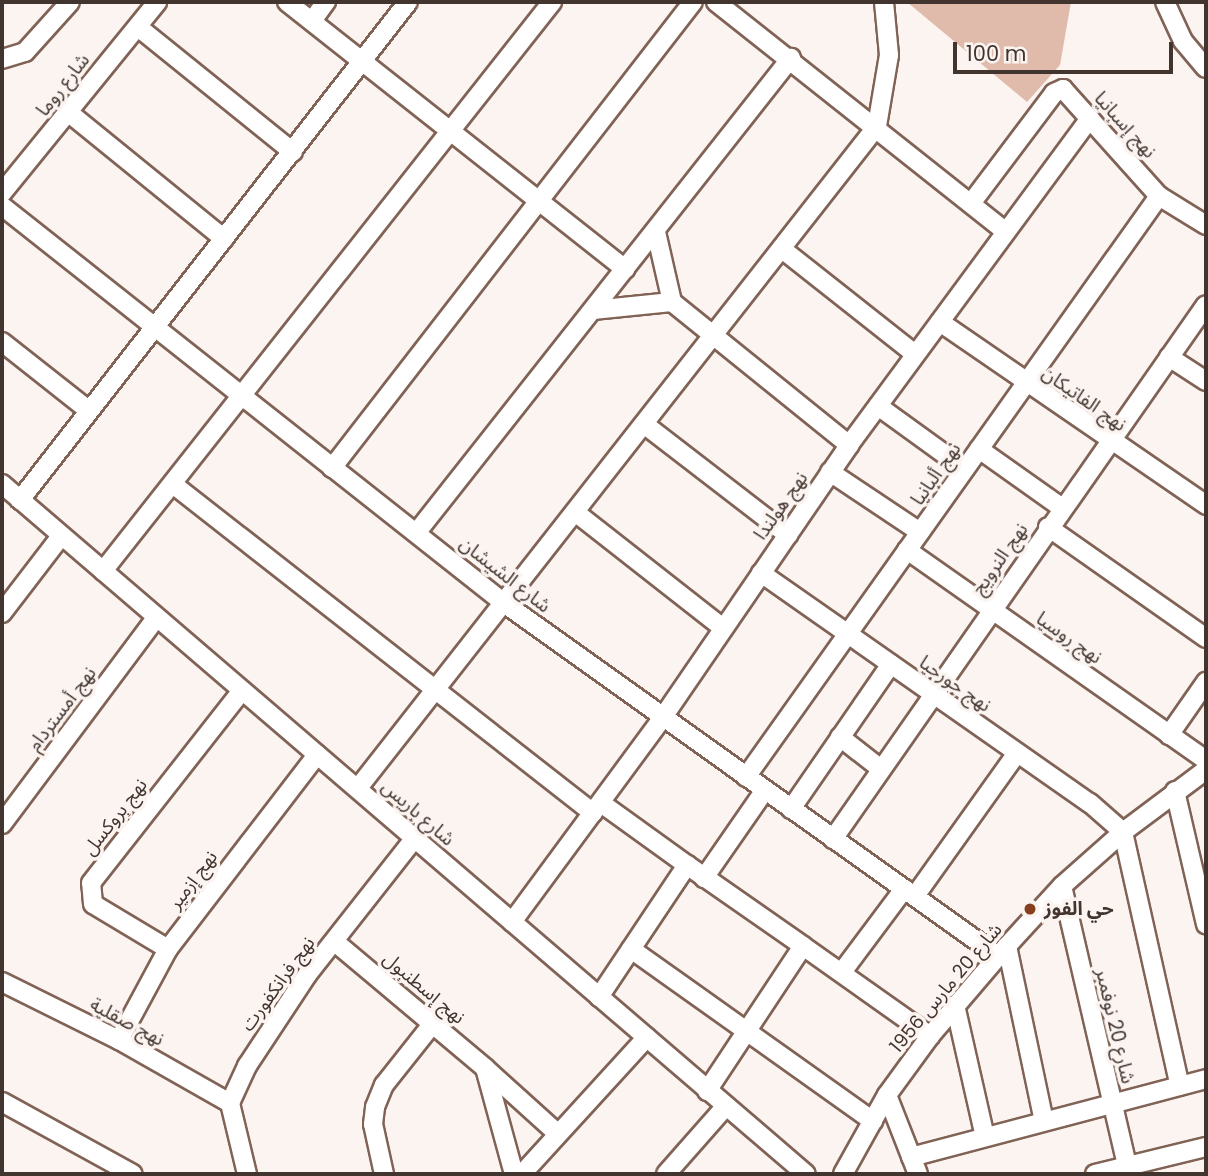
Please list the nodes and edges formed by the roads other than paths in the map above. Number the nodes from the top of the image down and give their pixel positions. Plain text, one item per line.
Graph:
1 (70, 2) edge
2 (157, 2) edge
3 (287, 2) edge
4 (326, 2) edge
5 (408, 2) edge
6 (552, 2) edge
7 (693, 2) edge
8 (716, 2) edge
9 (884, 2) edge
10 (1165, 2) edge
11 (312, 21) junction
12 (138, 27) junction
13 (790, 58) junction
14 (2, 59) edge
15 (362, 60) junction
16 (1206, 68) edge
17 (68, 112) junction
18 (1090, 118) junction
19 (877, 125) junction
20 (451, 131) junction
21 (293, 152) junction
22 (2, 193) edge
23 (1159, 196) junction
24 (538, 199) junction
25 (972, 202) junction
26 (2, 206) edge
27 (1206, 225) edge
28 (1005, 230) junction
29 (656, 232) junction
30 (224, 239) junction
31 (782, 249) junction
32 (625, 269) junction
33 (672, 303) junction
34 (1206, 305) edge
35 (593, 310) junction
36 (940, 322) junction
37 (154, 330) junction
38 (712, 336) junction
39 (2, 342) edge
40 (915, 354) junction
41 (1169, 357) junction
42 (1206, 381) edge
43 (1027, 385) junction
44 (242, 398) junction
45 (878, 406) junction
46 (88, 410) junction
47 (644, 424) junction
48 (1107, 441) junction
49 (849, 445) junction
50 (979, 449) junction
51 (332, 468) junction
52 (965, 469) junction
53 (830, 472) junction
54 (2, 484) edge
55 (174, 485) junction
56 (1204, 498) edge
57 (20, 500) junction
58 (1061, 507) junction
59 (575, 512) junction
60 (1048, 527) junction
61 (416, 532) junction
62 (920, 532) junction
63 (788, 534) junction
64 (61, 536) junction
65 (907, 550) junction
66 (103, 571) junction
67 (761, 573) junction
68 (504, 603) junction
69 (990, 609) junction
70 (2, 612) edge
71 (156, 618) junction
72 (723, 628) junction
73 (849, 634) junction
74 (1206, 638) edge
75 (891, 664) junction
76 (1206, 681) edge
77 (434, 690) junction
78 (241, 692) junction
79 (933, 694) junction
80 (661, 720) junction
81 (1169, 735) junction
82 (840, 737) junction
83 (1017, 753) junction
84 (317, 755) junction
85 (1206, 760) edge
86 (881, 769) junction
87 (1206, 770) edge
88 (746, 777) junction
89 (358, 788) junction
90 (765, 790) junction
91 (1175, 791) junction
92 (597, 808) junction
93 (790, 809) junction
94 (2, 824) edge
95 (1123, 832) junction
96 (415, 838) junction
97 (833, 839) junction
98 (687, 865) junction
99 (704, 878) junction
100 (1062, 886) junction
101 (909, 892) junction
102 (512, 922) junction
103 (1206, 924) edge
104 (335, 942) junction
105 (803, 946) junction
106 (168, 949) junction
107 (631, 949) junction
108 (1002, 951) junction
109 (842, 972) junction
110 (2, 982) edge
111 (599, 997) junction
112 (955, 1005) junction
113 (434, 1022) junction
114 (747, 1031) junction
115 (930, 1036) junction
116 (647, 1037) junction
117 (119, 1040) junction
118 (485, 1068) junction
119 (1206, 1079) edge
120 (1180, 1086) junction
121 (707, 1091) junction
122 (887, 1095) junction
123 (2, 1102) edge
124 (1111, 1102) junction
125 (230, 1103) junction
126 (726, 1107) junction
127 (873, 1121) junction
128 (1044, 1121) junction
129 (558, 1133) junction
130 (985, 1137) junction
131 (1206, 1147) edge
132 (911, 1157) junction
133 (1128, 1170) edge
134 (129, 1173) edge
135 (247, 1174) edge
136 (384, 1174) edge
137 (514, 1174) edge
138 (522, 1174) edge
139 (666, 1174) edge
140 (806, 1174) edge
141 (843, 1174) edge
142 (918, 1174) edge
143 (1095, 1174) edge

1 - 14 street
2 - 12 street, شارع روما
3 - 11 street
4 - 11 street
5 - 15 street
6 - 20 street
7 - 24 street
8 - 13 street
9 - 19 street
10 - 16 street
11 - 15 street
12 - 17 street, شارع روما
12 - 21 street
13 - 19 street
13 - 29 street
15 - 20 street
15 - 21 street
17 - 22 street, شارع روما
17 - 30 street
18 - 23 street, نهج إسبانيا
18 - 25 street, نهج إسبانيا
18 - 28 street, نهج هولندا
19 - 25 street
19 - 31 street
20 - 24 street
20 - 44 street
21 - 30 street
23 - 27 street, نهج إسبانيا
23 - 43 street, نهج ألبانيا
24 - 32 street
24 - 51 street
25 - 28 street
26 - 37 street, شارع الشيشان
28 - 36 street, نهج هولندا
29 - 32 street
29 - 33 street
30 - 37 street
31 - 38 street
31 - 40 street
32 - 35 street
33 - 35 street
33 - 38 street
34 - 41 street, نهج النرويج
35 - 61 street
36 - 40 street, نهج هولندا
36 - 43 street, نهج الفاتيكان
37 - 44 street, شارع الشيشان
37 - 46 street
38 - 47 street
38 - 49 street
39 - 46 street
40 - 45 street, نهج هولندا
41 - 42 street
41 - 48 street, نهج النرويج
43 - 48 street, نهج الفاتيكان
43 - 50 street, نهج ألبانيا
44 - 51 street, شارع الشيشان
44 - 55 street
45 - 49 street, نهج هولندا
45 - 52 street
46 - 57 street
47 - 59 street
47 - 63 street
48 - 56 street, نهج الفاتيكان
48 - 58 street, نهج النرويج
49 - 53 street, نهج هولندا
50 - 52 street, نهج ألبانيا
50 - 58 street
51 - 61 street, شارع الشيشان
52 - 62 street, نهج ألبانيا
53 - 62 street
53 - 63 street, نهج هولندا
54 - 57 street, شارع باريس
55 - 66 street
55 - 77 street
57 - 64 street, شارع باريس
58 - 60 street, نهج النرويج
59 - 68 street
59 - 72 street
60 - 69 street, نهج النرويج
60 - 74 street
61 - 68 street, شارع الشيشان
62 - 65 street, نهج ألبانيا
63 - 67 street, نهج هولندا
64 - 66 street, شارع باريس
64 - 70 street
65 - 69 street, نهج روسيا
65 - 73 street, نهج ألبانيا
66 - 71 street, شارع باريس
67 - 72 street, نهج هولندا
67 - 73 street, نهج جورجيا
68 - 77 street
68 - 80 street, شارع الشيشان
69 - 79 street, نهج النرويج
69 - 81 street, نهج روسيا
71 - 78 street, شارع باريس
71 - 94 street, نهج أمستردام
72 - 80 street, نهج هولندا
73 - 75 street, نهج جورجيا
73 - 88 street, نهج ألبانيا
75 - 79 street, نهج جورجيا
75 - 82 street
76 - 81 street
77 - 89 street
77 - 92 street
78 - 84 street, شارع باريس
78 - 106 street, نهج بروكسل
79 - 83 street, نهج جورجيا
79 - 86 street, نهج النرويج
80 - 88 street, شارع الشيشان
80 - 92 street, نهج هولندا
81 - 85 street, نهج روسيا
82 - 86 street
82 - 93 street
83 - 95 street, نهج جورجيا
83 - 101 street
84 - 89 street, شارع باريس
84 - 106 street, نهج إزمير
86 - 97 street, نهج النرويج
87 - 91 street, شارع 20 مارس 1956
88 - 90 street, شارع الشيشان
89 - 96 street, شارع باريس
90 - 93 street, شارع الشيشان
90 - 99 street
91 - 95 street, شارع 20 مارس 1956
91 - 103 street
92 - 98 street
92 - 102 street, نهج هولندا
93 - 97 street, شارع الشيشان
95 - 100 street, شارع 20 مارس 1956
95 - 120 street
96 - 102 street, شارع باريس
96 - 104 street, نهج فرانكفورت
97 - 101 street, شارع الشيشان
98 - 99 street
98 - 107 street
99 - 105 street
100 - 108 street, شارع 20 مارس 1956
100 - 124 street, شارع 20 نوفمبر
101 - 108 street, شارع الشيشان
101 - 109 street
102 - 111 street, شارع باريس
104 - 113 street, نهج إسطنبول
104 - 125 street, نهج فرانكفورت
105 - 109 street
105 - 114 street
106 - 117 street, نهج إزمير
107 - 111 street
107 - 114 street
108 - 112 street, شارع 20 مارس 1956
108 - 128 street
109 - 115 street
110 - 117 street, نهج صقلية
111 - 116 street, شارع باريس
112 - 115 street, شارع 20 مارس 1956
112 - 130 street
113 - 118 street, نهج إسطنبول
113 - 136 street
114 - 121 street
114 - 127 street
115 - 122 street, شارع 20 مارس 1956
116 - 121 street, شارع باريس
116 - 129 street
117 - 125 street, نهج صقلية
118 - 129 street, نهج إسطنبول
118 - 137 street
119 - 120 street
120 - 124 street
121 - 126 street, شارع باريس
122 - 127 street, شارع 20 مارس 1956
122 - 132 street
123 - 134 street
124 - 128 street
124 - 133 street, شارع 20 نوفمبر
125 - 135 street
126 - 139 street
126 - 140 street, شارع باريس
127 - 141 street, شارع 20 مارس 1956
128 - 130 street
129 - 138 street
130 - 132 street
131 - 133 street
132 - 142 street
133 - 143 street

